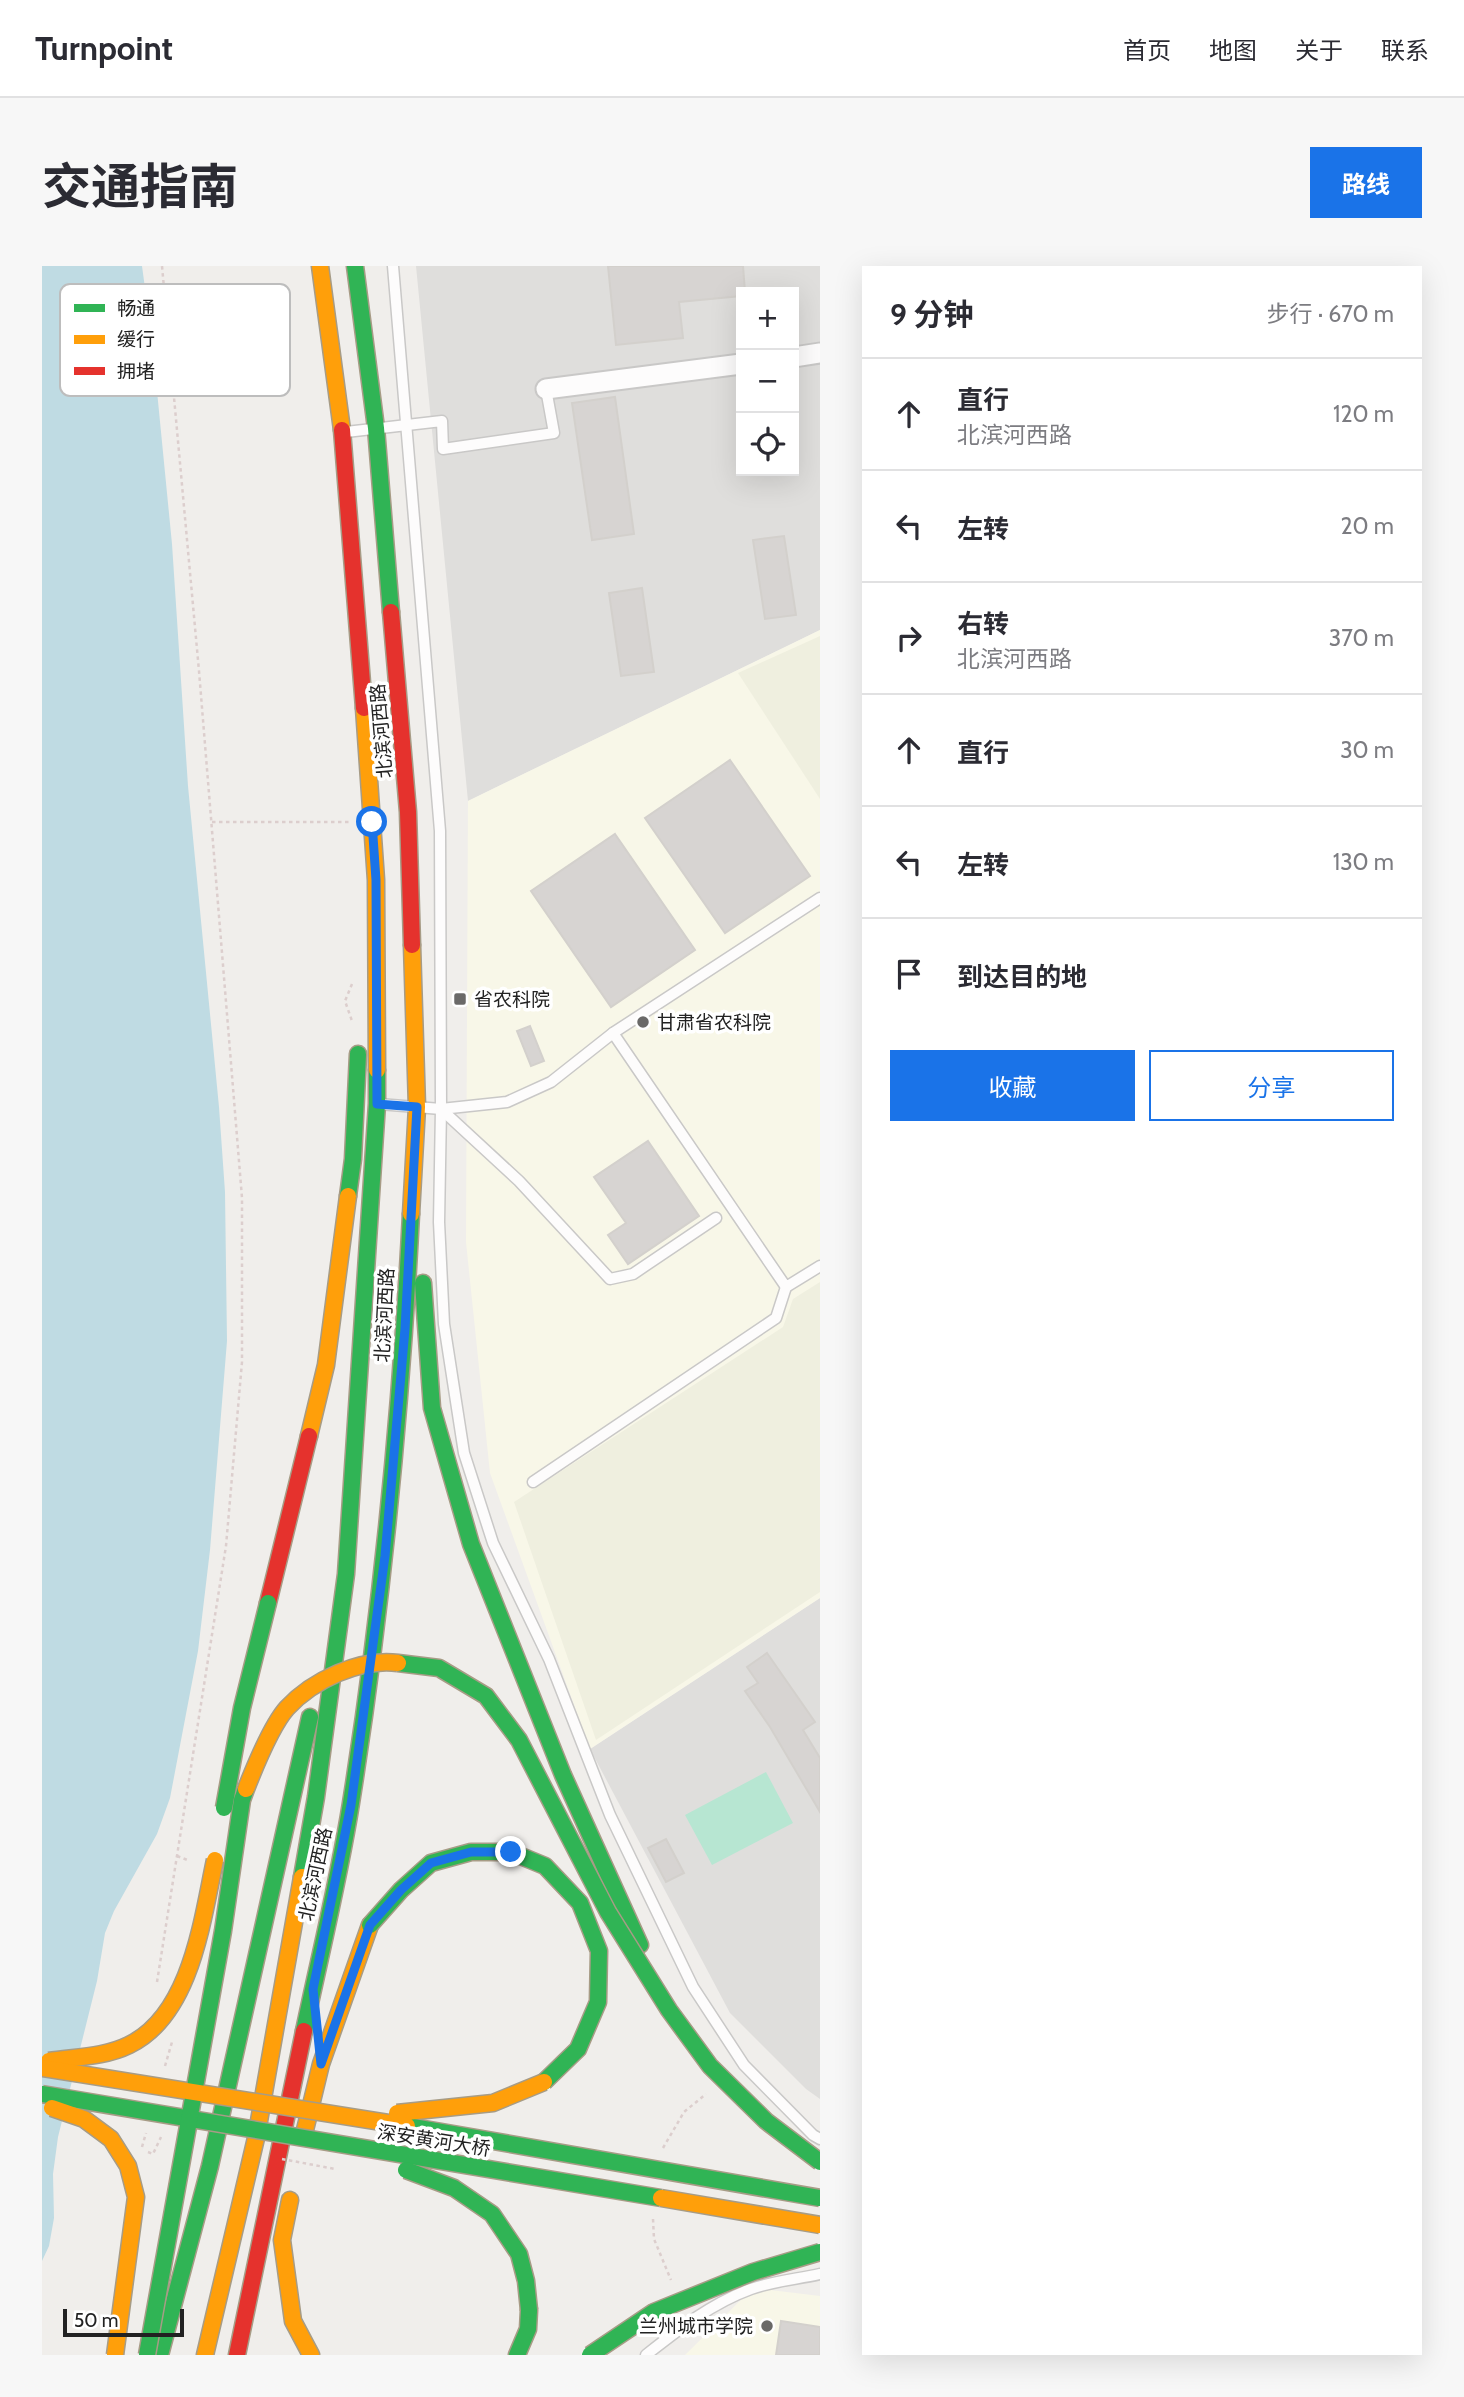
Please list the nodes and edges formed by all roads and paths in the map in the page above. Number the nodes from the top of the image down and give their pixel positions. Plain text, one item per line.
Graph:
1 (162, 266) edge
2 (320, 266) edge
3 (355, 266) edge
4 (393, 266) edge
5 (164, 284) edge
6 (820, 353) edge
7 (799, 356) edge
8 (736, 365) edge
9 (546, 389) joint
10 (174, 396) edge
11 (406, 425) junction
12 (376, 428) junction
13 (342, 432) junction
14 (212, 822) junction
15 (372, 822) junction
16 (376, 880) junction
17 (820, 898) edge
18 (360, 1016) dead end
19 (614, 1033) junction
20 (359, 1040) dead end
21 (377, 1104) junction
22 (417, 1107) junction
23 (441, 1109) junction
24 (414, 1162) junction
25 (716, 1218) dead end
26 (820, 1266) edge
27 (786, 1287) junction
28 (533, 1482) dead end
29 (346, 1574) junction
30 (313, 1989) junction
31 (156, 1991) dead end
32 (669, 2010) junction
33 (42, 2062) edge
34 (321, 2064) junction
35 (42, 2068) edge
36 (42, 2094) edge
37 (42, 2105) edge
38 (349, 2116) junction
39 (161, 2137) dead end
40 (820, 2139) edge
41 (340, 2146) junction
42 (142, 2149) dead end
43 (300, 2151) dead end
44 (820, 2162) edge
45 (820, 2198) edge
46 (265, 2221) junction
47 (820, 2225) edge
48 (820, 2252) edge
49 (820, 2274) edge
50 (711, 2288) junction
51 (115, 2355) edge
52 (147, 2355) edge
53 (160, 2355) edge
54 (205, 2355) edge
55 (237, 2355) edge
56 (311, 2355) edge
57 (517, 2355) edge
58 (590, 2355) edge
59 (616, 2355) edge
60 (646, 2355) edge

1 - 5 path
2 - 13 main road, 北滨河西路
3 - 12 main road, 北滨河西路
4 - 11 lane
6 - 7 street
8 - 9 street
9 - 11 lane
10 - 14 path
11 - 12 lane
11 - 23 lane
12 - 13 lane
12 - 22 main road, 北滨河西路
13 - 15 main road, 北滨河西路
14 - 15 path
14 - 31 path
15 - 16 main road, 北滨河西路
16 - 18 main road
16 - 21 main road, 北滨河西路
17 - 19 lane
19 - 23 lane
19 - 27 lane
20 - 33 main road, bridge
21 - 22 lane
21 - 29 main road, 北滨河西路
22 - 23 lane
22 - 24 main road, 北滨河西路
23 - 25 lane
23 - 40 lane
24 - 30 main road, 北滨河西路
24 - 32 main road, bridge
26 - 27 lane
27 - 28 lane
29 - 53 main road
29 - 54 main road, 北滨河西路
30 - 34 main road
30 - 46 main road, 北滨河西路
32 - 44 main road, bridge
32 - 52 main road, bridge
34 - 38 main road, bridge
34 - 43 main road
35 - 38 main road, 深安黄河大桥, bridge
36 - 41 main road, 深安黄河大桥, bridge
37 - 51 main road, bridge
38 - 45 main road, 深安黄河大桥, bridge
39 - 42 path
41 - 47 main road, 深安黄河大桥, bridge
41 - 57 main road, bridge
46 - 55 main road, 北滨河西路
46 - 56 main road
48 - 50 main road, bridge
49 - 60 lane
50 - 58 main road, bridge
50 - 59 main road, bridge

